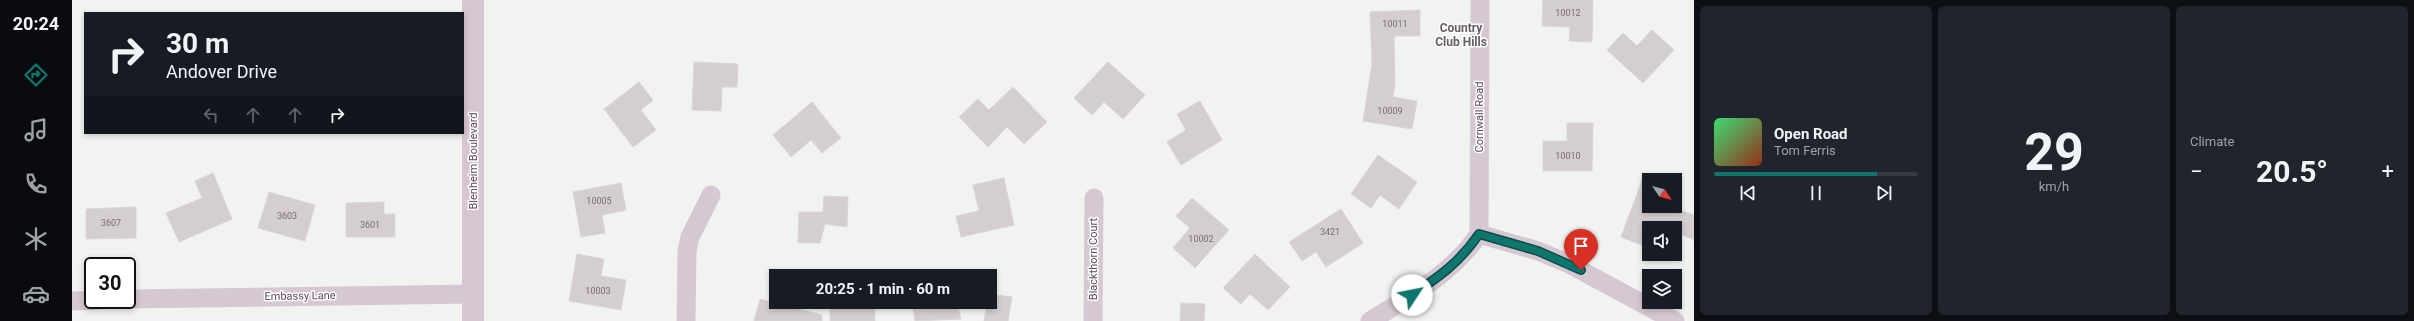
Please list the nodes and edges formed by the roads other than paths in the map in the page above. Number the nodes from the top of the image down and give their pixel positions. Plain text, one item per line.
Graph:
1 (473, 0) edge
2 (1480, 0) edge
3 (711, 195) dead end
4 (1094, 198) dead end
5 (1479, 234) junction
6 (472, 294) junction
7 (136, 300) edge
8 (72, 301) edge
9 (84, 301) edge
10 (473, 321) edge
11 (686, 321) edge
12 (1093, 321) edge
13 (1370, 321) edge
14 (1675, 321) edge

1 - 6 main road, Blenheim Boulevard
2 - 5 street, Cornwall Road
3 - 11 street
4 - 12 street, Blackthorn Court
5 - 13 street
5 - 14 street
6 - 7 street, Embassy Lane
6 - 10 main road, Blenheim Boulevard
8 - 9 street

